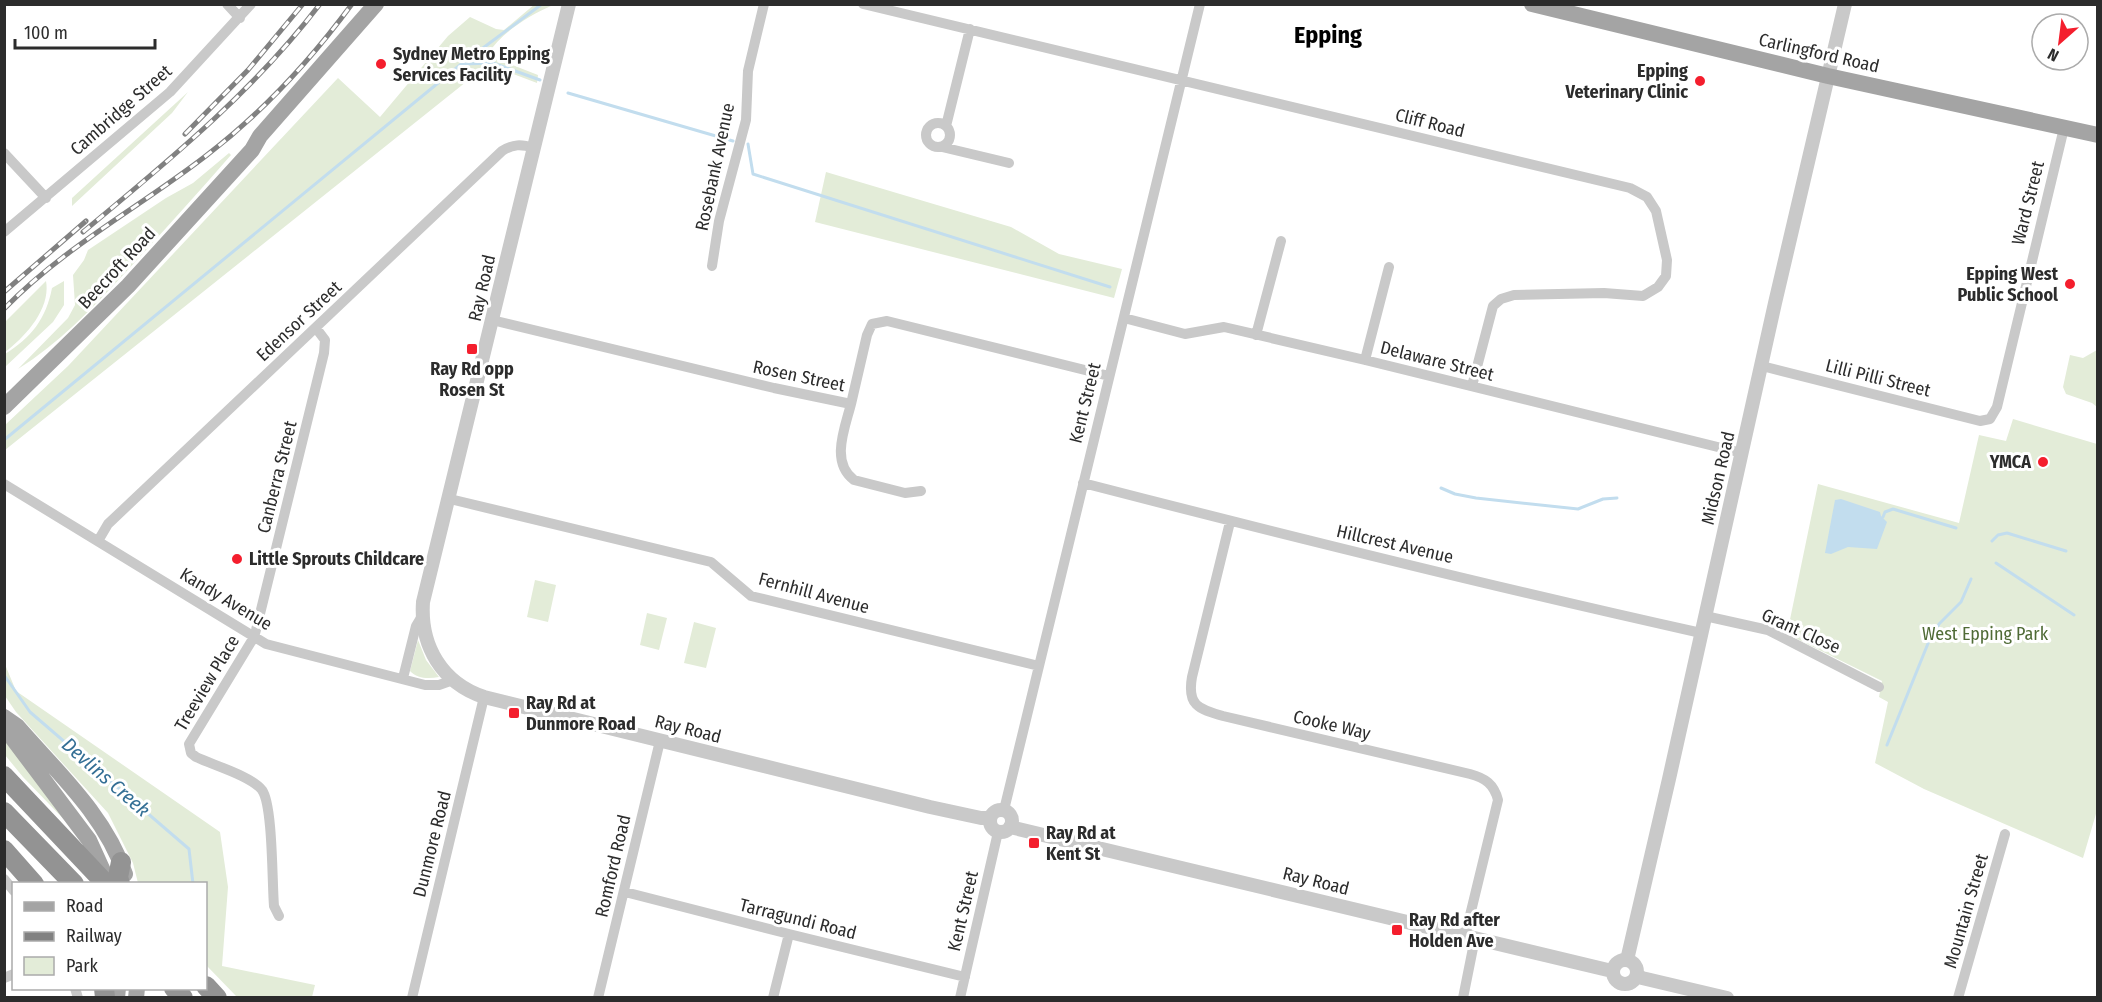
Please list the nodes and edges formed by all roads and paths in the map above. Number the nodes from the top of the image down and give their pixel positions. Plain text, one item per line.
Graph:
1 (227, 4) edge
2 (251, 4) edge
3 (376, 4) edge
4 (388, 4) edge
5 (569, 4) edge
6 (764, 4) edge
7 (863, 4) edge
8 (1200, 4) edge
9 (1532, 4) edge
10 (1845, 4) edge
11 (240, 18) junction
12 (970, 29) junction
13 (1828, 76) junction
14 (1180, 79) junction
15 (946, 126) junction
16 (2064, 128) junction
17 (2097, 135) edge
18 (942, 147) junction
19 (534, 148) junction
20 (252, 150) junction
21 (4, 153) edge
22 (1009, 163) dead end
23 (46, 198) junction
24 (4, 232) edge
25 (1281, 241) dead end
26 (712, 266) dead end
27 (1389, 267) dead end
28 (1124, 318) junction
29 (492, 320) junction
30 (316, 328) junction
31 (1256, 334) junction
32 (1365, 360) junction
33 (1762, 366) junction
34 (1108, 376) junction
35 (1472, 386) junction
36 (851, 404) junction
37 (4, 407) edge
38 (1986, 422) joint
39 (1742, 453) junction
40 (1083, 483) junction
41 (6, 485) edge
42 (921, 491) dead end
43 (450, 499) junction
44 (1230, 522) junction
45 (98, 541) junction
46 (422, 616) junction
47 (1705, 616) junction
48 (1701, 633) junction
49 (254, 637) junction
50 (1039, 666) junction
51 (403, 678) junction
52 (453, 680) junction
53 (1879, 687) dead end
54 (484, 697) junction
55 (4, 717) edge
56 (4, 728) edge
57 (660, 741) junction
58 (4, 776) edge
59 (1004, 810) junction
60 (4, 812) edge
61 (990, 818) junction
62 (1004, 829) junction
63 (2005, 834) dead end
64 (8, 864) edge
65 (117, 879) edge
66 (12, 882) edge
67 (27, 882) edge
68 (31, 882) edge
69 (72, 882) edge
70 (625, 892) junction
71 (279, 916) dead end
72 (789, 934) junction
73 (1470, 937) junction
74 (1627, 960) junction
75 (1612, 971) junction
76 (1637, 975) junction
77 (965, 977) junction
78 (1621, 991) edge
79 (412, 998) edge
80 (598, 998) edge
81 (773, 998) edge
82 (960, 998) edge
83 (1463, 998) edge
84 (1727, 998) edge
85 (1958, 998) edge

1 - 11 street
2 - 11 street, Cambridge Street
3 - 20 main road, Beecroft Road
4 - 20 main road, Beecroft Road
5 - 19 street, Ray Road
6 - 26 street, Rosebank Avenue
7 - 12 street, Cliff Road
8 - 14 street, Kent Street
9 - 13 main road, Carlingford Road
10 - 13 street, Midson Road
11 - 23 street, Cambridge Street
12 - 14 street, Cliff Road
12 - 15 street
13 - 16 main road, Carlingford Road
13 - 33 street, Midson Road
14 - 28 street, Kent Street
14 - 35 street, Cliff Road
15 - 18 street
15 - 18 street
16 - 17 main road, Carlingford Road
16 - 38 street, Ward Street
18 - 22 street
19 - 29 street, Ray Road
19 - 30 street, Edensor Street
20 - 37 main road, Beecroft Road
21 - 23 street
23 - 24 street, Cambridge Street
25 - 31 street
27 - 32 street
28 - 31 street, Delaware Street
28 - 34 street, Kent Street
29 - 36 street, Rosen Street
29 - 43 street, Ray Road
30 - 45 street, Edensor Street
30 - 49 street, Canberra Street
31 - 32 street, Delaware Street
32 - 35 street, Delaware Street
33 - 38 street, Lilli Pilli Street
33 - 39 street, Midson Road
34 - 36 street, Rosen Street
34 - 40 street, Kent Street
35 - 39 street, Delaware Street
36 - 42 street
39 - 47 street, Midson Road
40 - 44 street, Hillcrest Avenue
40 - 50 street, Kent Street
41 - 45 street, Kandy Avenue
43 - 46 street, Ray Road
43 - 50 street, Fernhill Avenue
44 - 48 street, Hillcrest Avenue
44 - 73 street, Cooke Way
45 - 49 street, Kandy Avenue
46 - 51 street, Ray Road
46 - 52 street, Ray Road
47 - 48 street, Midson Road
47 - 53 street, Grant Close
48 - 74 street, Midson Road
49 - 51 street, Kandy Avenue
49 - 71 street, Treeview Place
50 - 59 street, Kent Street
51 - 52 street, Kandy Avenue
52 - 54 street, Ray Road
54 - 57 street, Ray Road
54 - 79 street, Dunmore Road
55 - 65 main road
56 - 65 main road
57 - 61 street, Ray Road
57 - 70 street, Romford Road
58 - 65 highway
59 - 61 street
59 - 62 street
60 - 69 highway
61 - 62 street
62 - 73 street, Ray Road
62 - 77 street, Kent Street
63 - 85 street, Mountain Street
64 - 66 street
64 - 67 highway
64 - 68 highway
70 - 72 street, Tarragundi Road
70 - 80 street, Romford Road
72 - 77 street, Tarragundi Road
72 - 81 street
73 - 75 street, Ray Road
73 - 83 street
74 - 75 street
74 - 76 street
75 - 78 street
76 - 78 street
76 - 84 street
77 - 82 street, Kent Street

